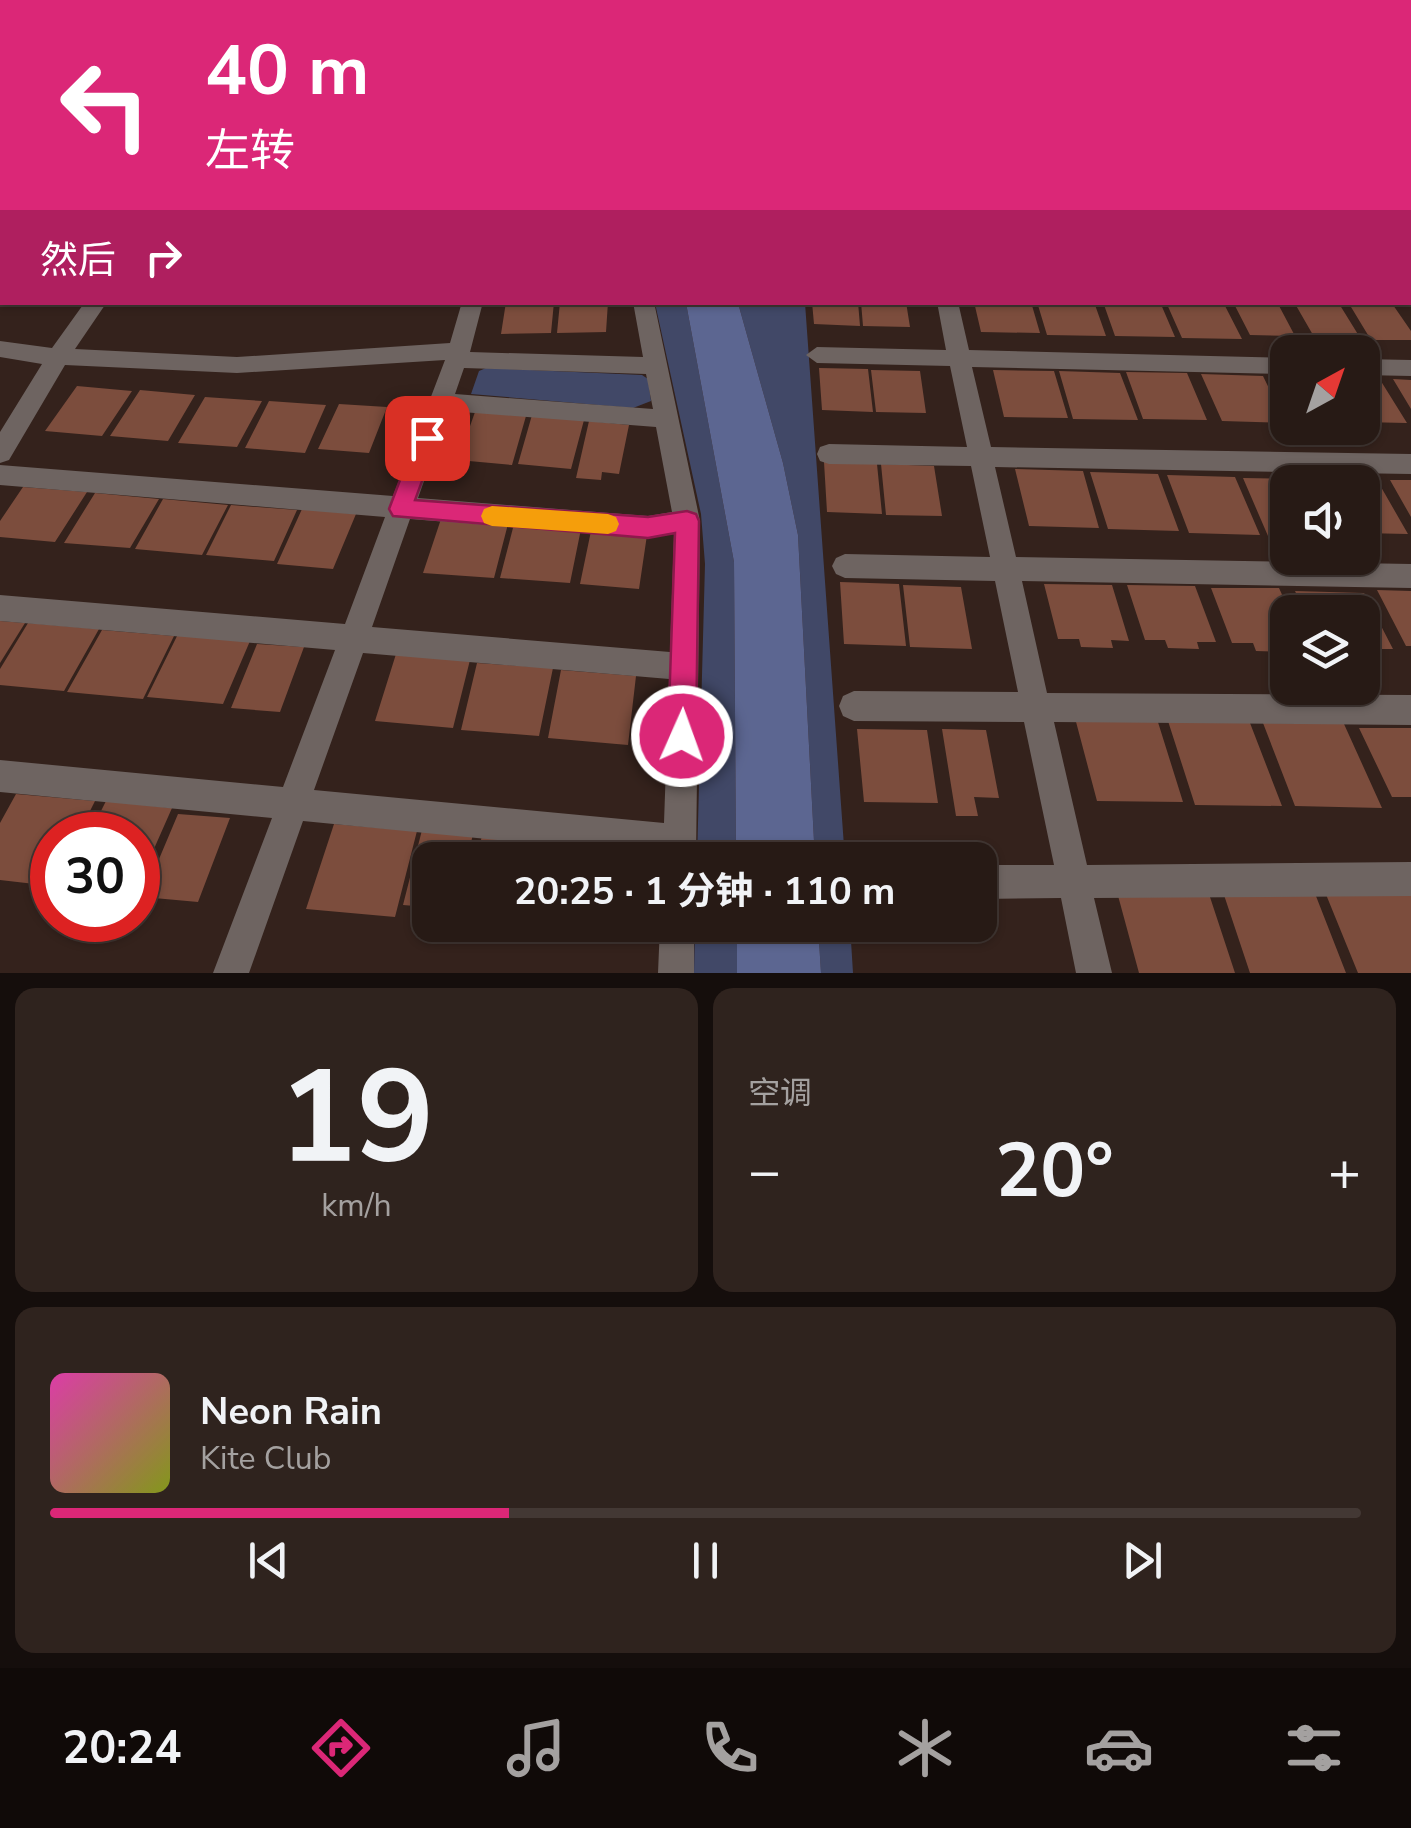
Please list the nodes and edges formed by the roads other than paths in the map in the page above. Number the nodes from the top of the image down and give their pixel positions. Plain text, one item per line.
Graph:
1 (95, 305) edge
2 (473, 305) edge
3 (644, 305) edge
4 (949, 305) edge
5 (0, 348) edge
6 (457, 355) junction
7 (817, 355) dead end
8 (58, 357) junction
9 (960, 360) junction
10 (655, 366) junction
11 (1270, 366) edge
12 (1380, 368) edge
13 (1411, 368) edge
14 (440, 402) junction
15 (667, 418) junction
16 (0, 452) edge
17 (828, 454) dead end
18 (981, 457) junction
19 (1411, 464) edge
20 (0, 474) edge
21 (401, 509) junction
22 (687, 521) junction
23 (844, 566) dead end
24 (1006, 568) junction
25 (1411, 576) edge
26 (0, 608) edge
27 (353, 640) junction
28 (684, 667) junction
29 (854, 706) dead end
30 (1036, 707) junction
31 (1411, 710) edge
32 (0, 776) edge
33 (292, 805) junction
34 (610, 842) edge
35 (679, 842) edge
36 (1411, 879) edge
37 (997, 882) edge
38 (1074, 882) junction
39 (677, 942) edge
40 (231, 973) edge
41 (676, 973) edge
42 (1094, 973) edge

1 - 8 street
2 - 6 street
3 - 10 street
4 - 9 street
5 - 8 street
6 - 8 street
6 - 10 street
6 - 14 street
7 - 9 street
8 - 16 street
9 - 11 street
9 - 18 street
10 - 15 street
12 - 13 street
14 - 15 street
14 - 21 street
15 - 22 street
17 - 18 street
18 - 19 street
18 - 24 street
20 - 21 street
21 - 22 street
21 - 27 street
22 - 28 street
23 - 24 street
24 - 25 street
24 - 30 street
26 - 27 street
27 - 28 street
27 - 33 street
28 - 35 street
29 - 30 street
30 - 31 street
30 - 38 street
32 - 33 street
33 - 34 street
33 - 40 street
36 - 38 street
37 - 38 street
38 - 42 street
39 - 41 street

